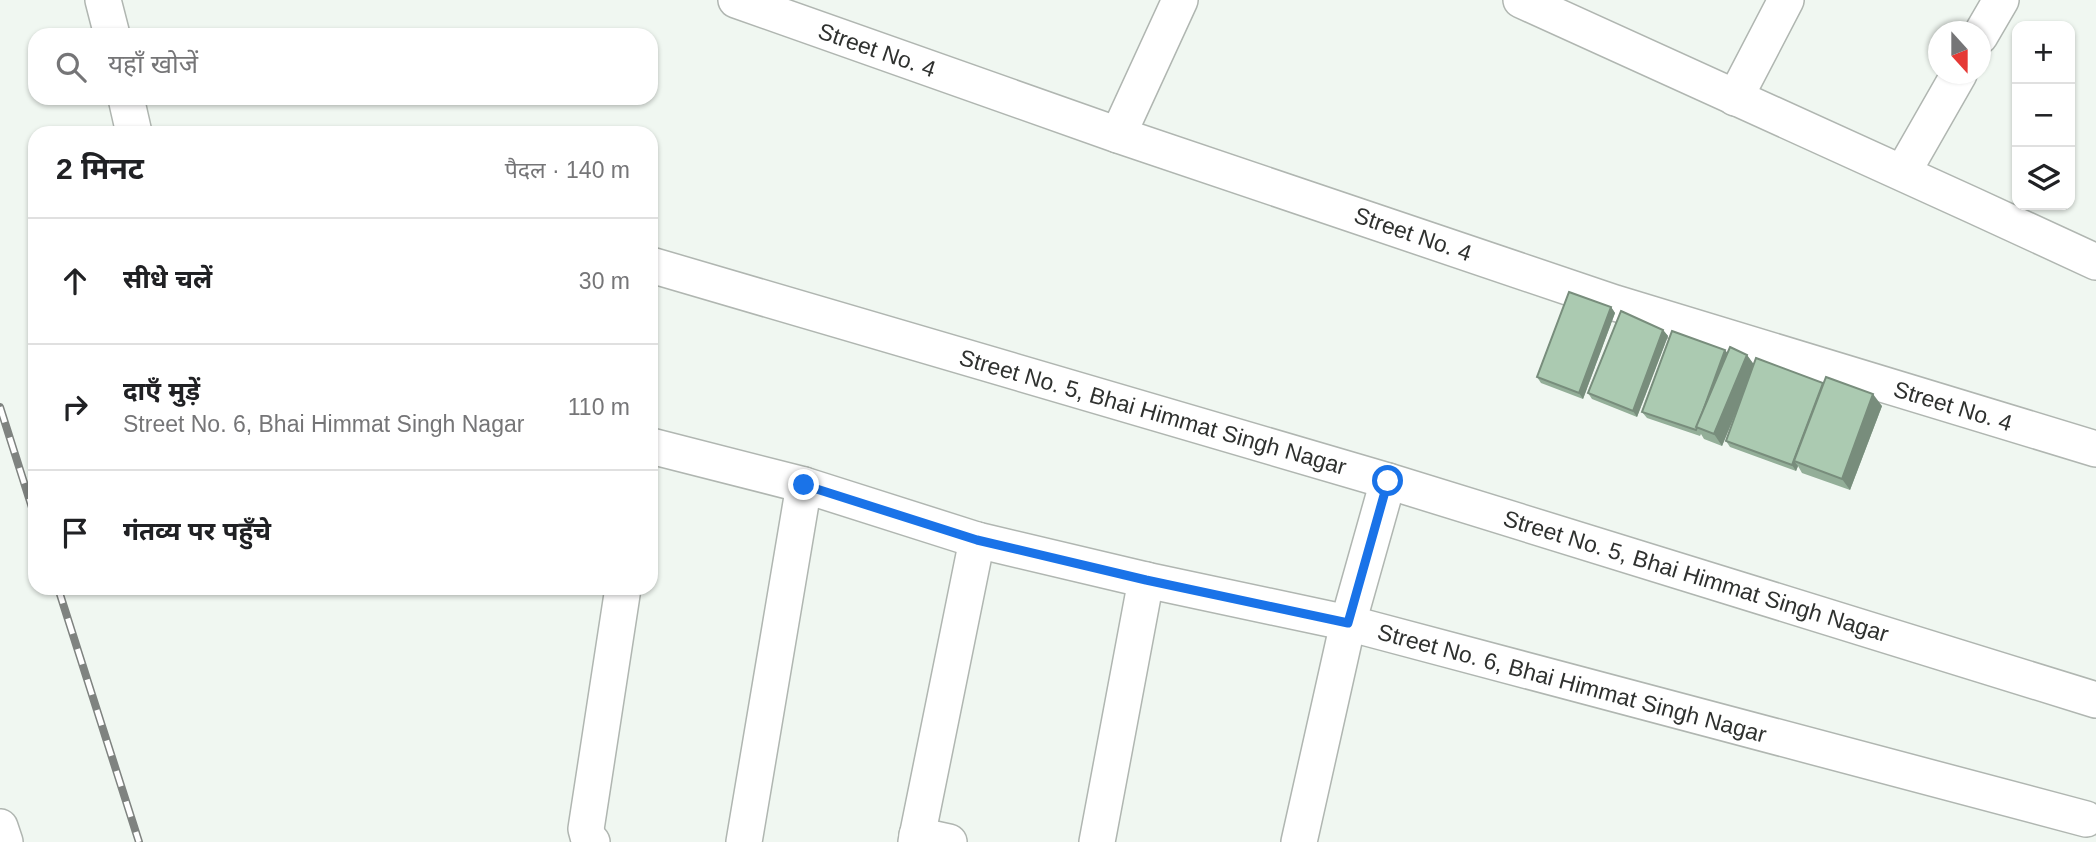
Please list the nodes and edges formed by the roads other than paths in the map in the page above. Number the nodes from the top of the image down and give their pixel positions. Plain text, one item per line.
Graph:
1 (103, 0) edge
2 (736, 0) edge
3 (1180, 0) edge
4 (1521, 0) edge
5 (1786, 0) edge
6 (2001, 0) edge
7 (1989, 21) edge
8 (109, 28) edge
9 (1953, 84) edge
10 (1735, 98) junction
11 (128, 105) edge
12 (132, 126) edge
13 (1118, 135) junction
14 (1903, 172) junction
15 (2096, 262) edge
16 (658, 267) edge
17 (658, 448) edge
18 (2096, 449) edge
19 (1388, 481) junction
20 (804, 485) junction
21 (977, 540) junction
22 (1146, 580) junction
23 (622, 595) edge
24 (1348, 623) junction
25 (2096, 700) edge
26 (2087, 817) edge
27 (0, 827) edge
28 (927, 840) edge
29 (5, 842) edge
30 (592, 842) edge
31 (744, 842) edge
32 (1097, 842) edge
33 (1298, 842) edge

1 - 8 street
2 - 13 street, Street No. 4
3 - 13 street
4 - 10 street
5 - 10 street
6 - 7 street
9 - 14 street
10 - 14 street
11 - 12 street
13 - 18 street, Street No. 4
14 - 15 street
16 - 19 street, Street No. 5, Bhai Himmat Singh Nagar
17 - 20 street, Street No. 6, Bhai Himmat Singh Nagar
19 - 24 street
19 - 25 street, Street No. 5, Bhai Himmat Singh Nagar
20 - 21 street, Street No. 6, Bhai Himmat Singh Nagar
20 - 31 street
21 - 22 street, Street No. 6, Bhai Himmat Singh Nagar
21 - 28 street
22 - 24 street, Street No. 6, Bhai Himmat Singh Nagar
22 - 32 street
23 - 30 street
24 - 26 street, Street No. 6, Bhai Himmat Singh Nagar
24 - 33 street
27 - 29 street

